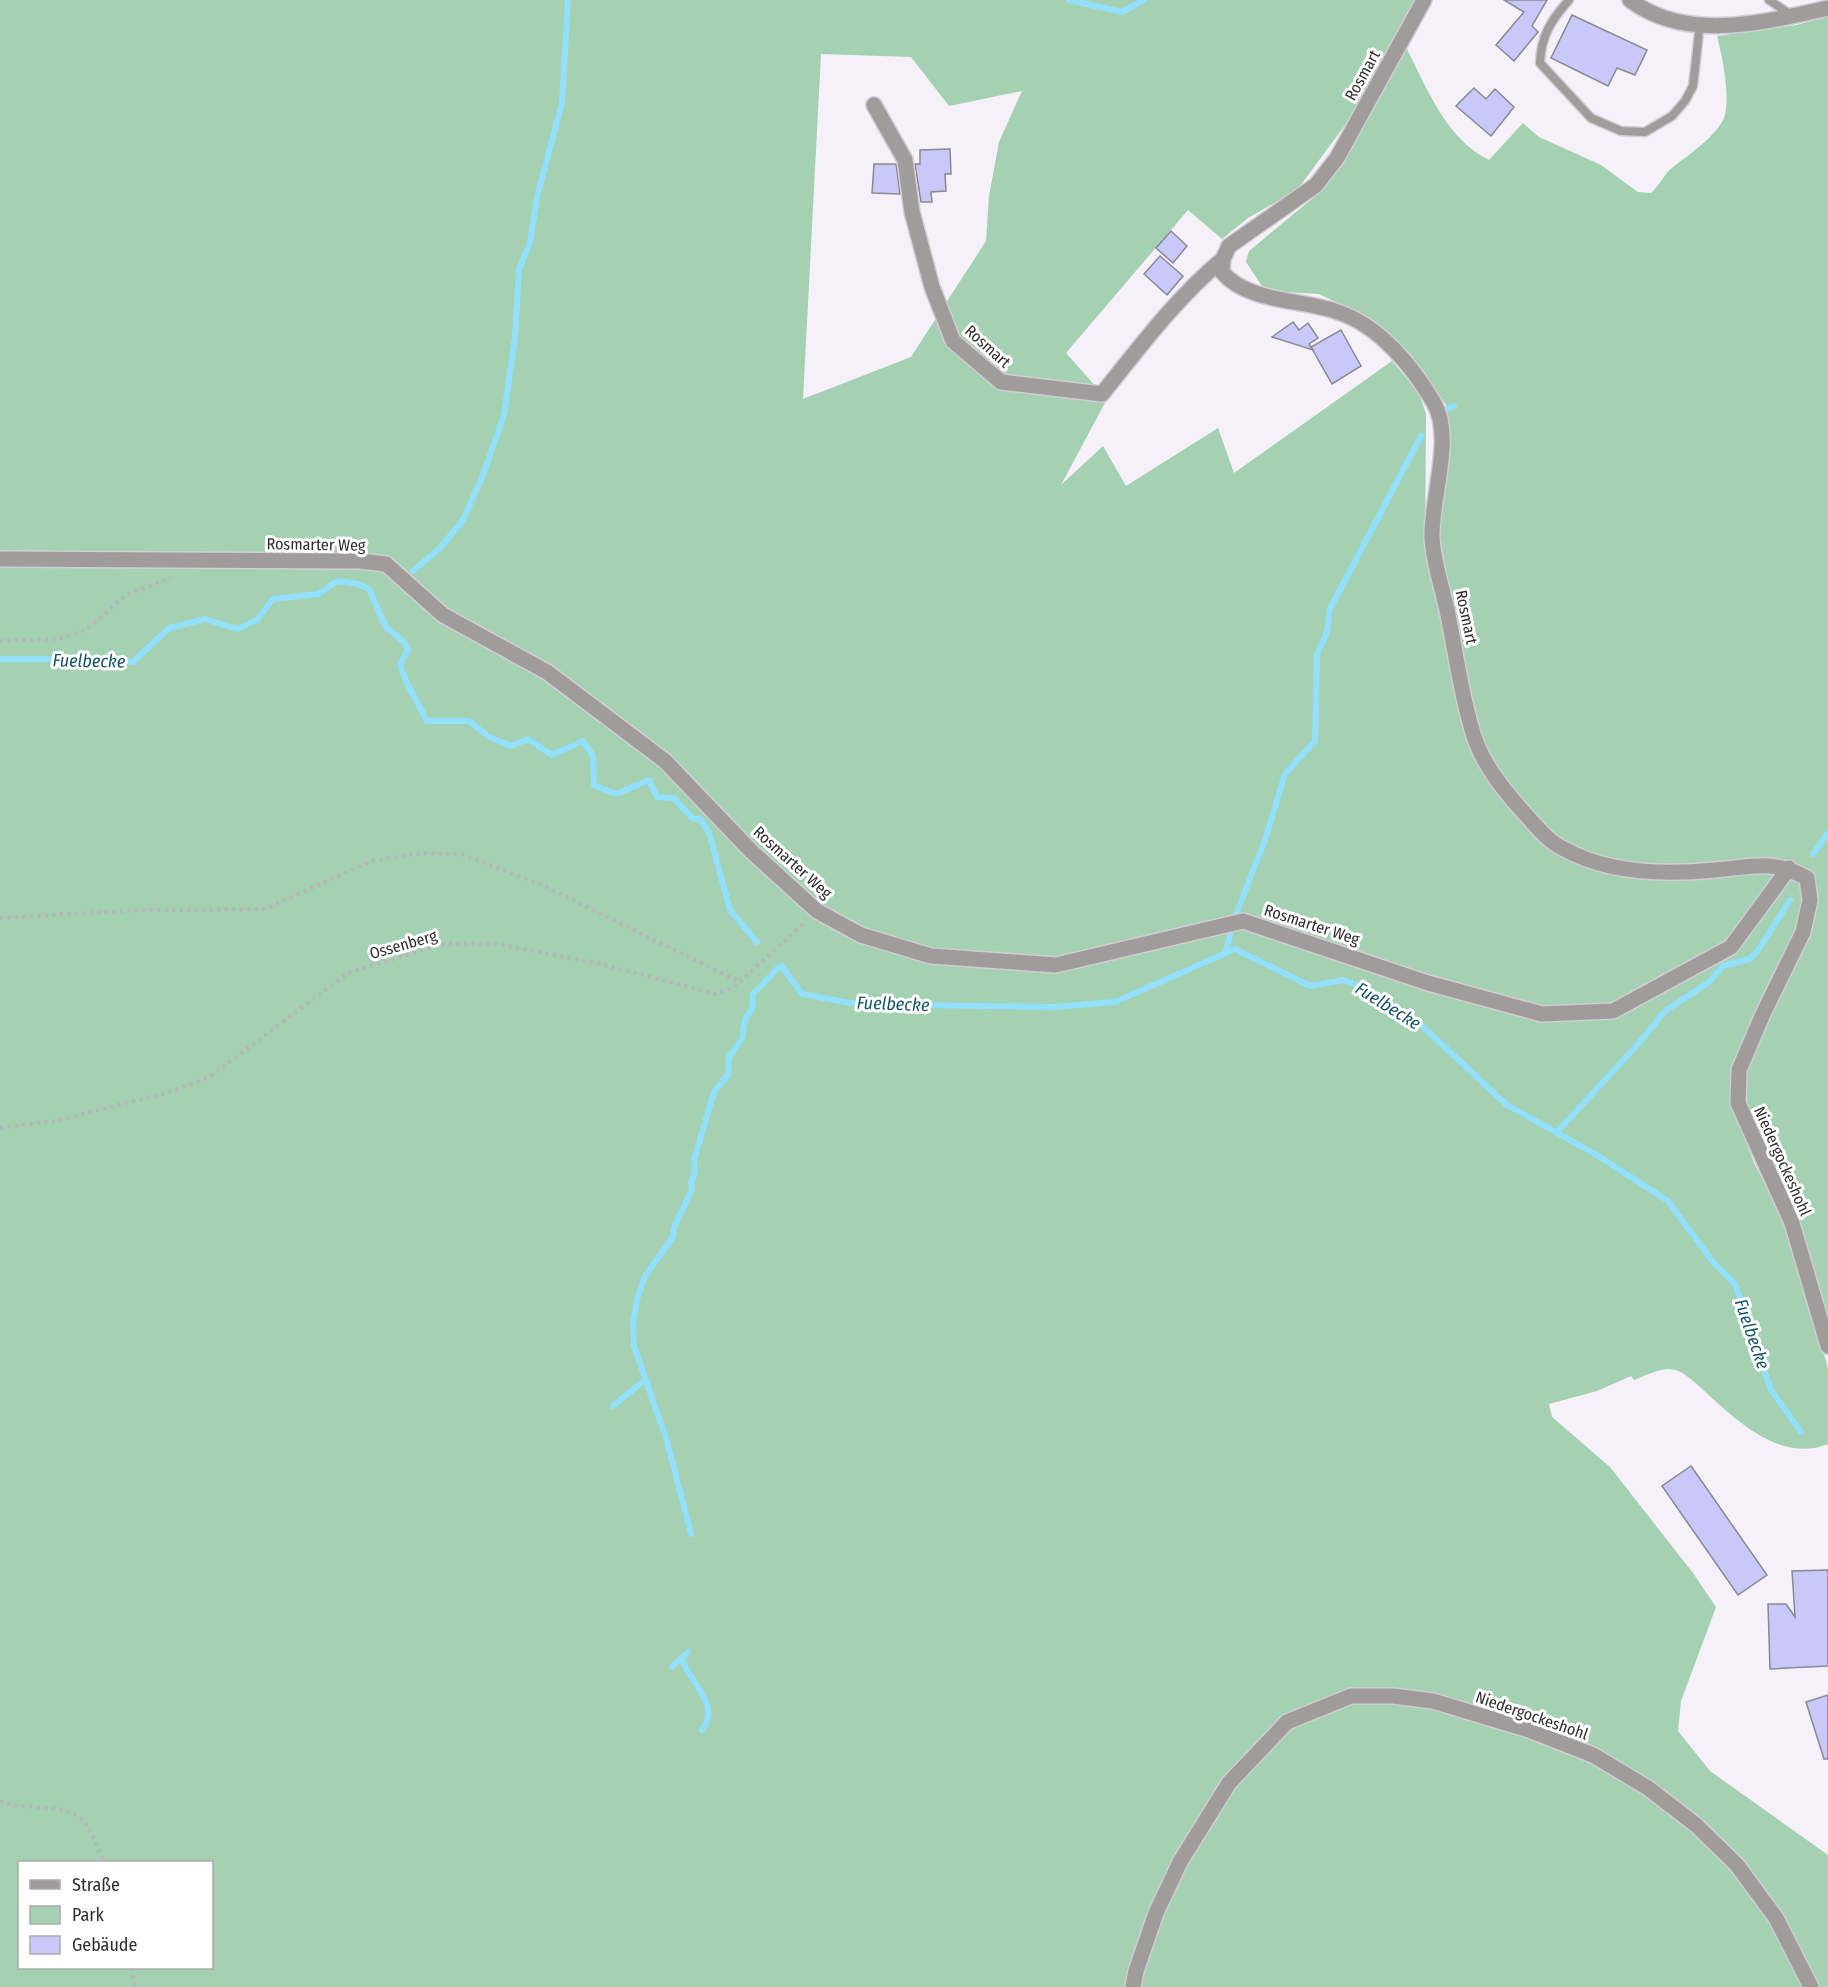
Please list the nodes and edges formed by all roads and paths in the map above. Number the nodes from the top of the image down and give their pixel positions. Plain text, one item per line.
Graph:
1 (1424, 0) edge
2 (1569, 0) edge
3 (1630, 0) edge
4 (1769, 0) edge
5 (1828, 8) edge
6 (1792, 16) junction
7 (1700, 24) junction
8 (874, 105) dead end
9 (1223, 259) junction
10 (0, 559) edge
11 (181, 573) dead end
12 (0, 641) edge
13 (1788, 868) junction
14 (818, 911) junction
15 (0, 918) edge
16 (740, 982) junction
17 (0, 1128) edge
18 (1828, 1346) edge
19 (0, 1802) edge
20 (103, 1861) edge
21 (132, 1969) edge
22 (135, 1987) edge
23 (1133, 1987) edge
24 (1811, 1987) edge

1 - 9 street, Rosmart
2 - 7 lane
3 - 7 street
4 - 6 lane
5 - 6 street
6 - 7 street
8 - 9 street, Rosmart
9 - 13 street, Rosmart
10 - 14 street, Rosmarter Weg
11 - 12 path
13 - 14 street, Rosmarter Weg
13 - 18 street, Niedergockeshohl
14 - 16 path, Ossenberg
15 - 16 path
16 - 17 path, Ossenberg
19 - 20 path
21 - 22 path
23 - 24 street, Niedergockeshohl

